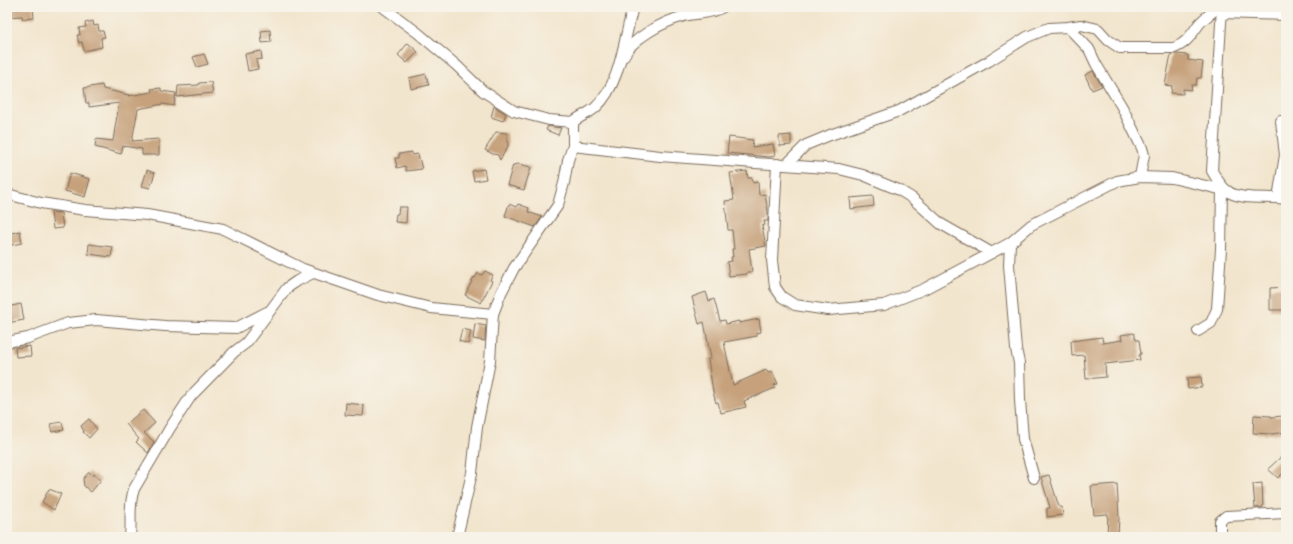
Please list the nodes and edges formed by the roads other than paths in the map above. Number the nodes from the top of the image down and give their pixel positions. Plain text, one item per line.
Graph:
1 (383, 7) edge
2 (633, 7) edge
3 (723, 7) edge
4 (1221, 9) edge
5 (1286, 15) edge
6 (1068, 27) junction
7 (617, 70) junction
8 (1281, 121) dead end
9 (573, 122) junction
10 (573, 146) junction
11 (782, 164) junction
12 (1140, 177) junction
13 (1225, 191) junction
14 (7, 194) edge
15 (1282, 198) edge
16 (1010, 243) junction
17 (992, 253) junction
18 (313, 272) junction
19 (271, 310) junction
20 (493, 314) junction
21 (1198, 331) dead end
22 (7, 342) edge
23 (1034, 478) dead end
24 (1286, 513) edge
25 (130, 537) edge
26 (457, 537) edge
27 (1220, 537) edge

1 - 9 street
2 - 7 street
3 - 7 street
4 - 5 street
4 - 6 street
4 - 13 street
6 - 11 street
6 - 12 street
7 - 9 street
8 - 15 street
9 - 10 street
10 - 11 street
10 - 20 street
11 - 17 street
11 - 17 street
12 - 13 street
12 - 16 street
13 - 15 street
13 - 21 street
14 - 18 street
16 - 17 street
16 - 23 street
18 - 19 street
18 - 20 street
19 - 22 street
19 - 25 street
20 - 26 street
24 - 27 street

